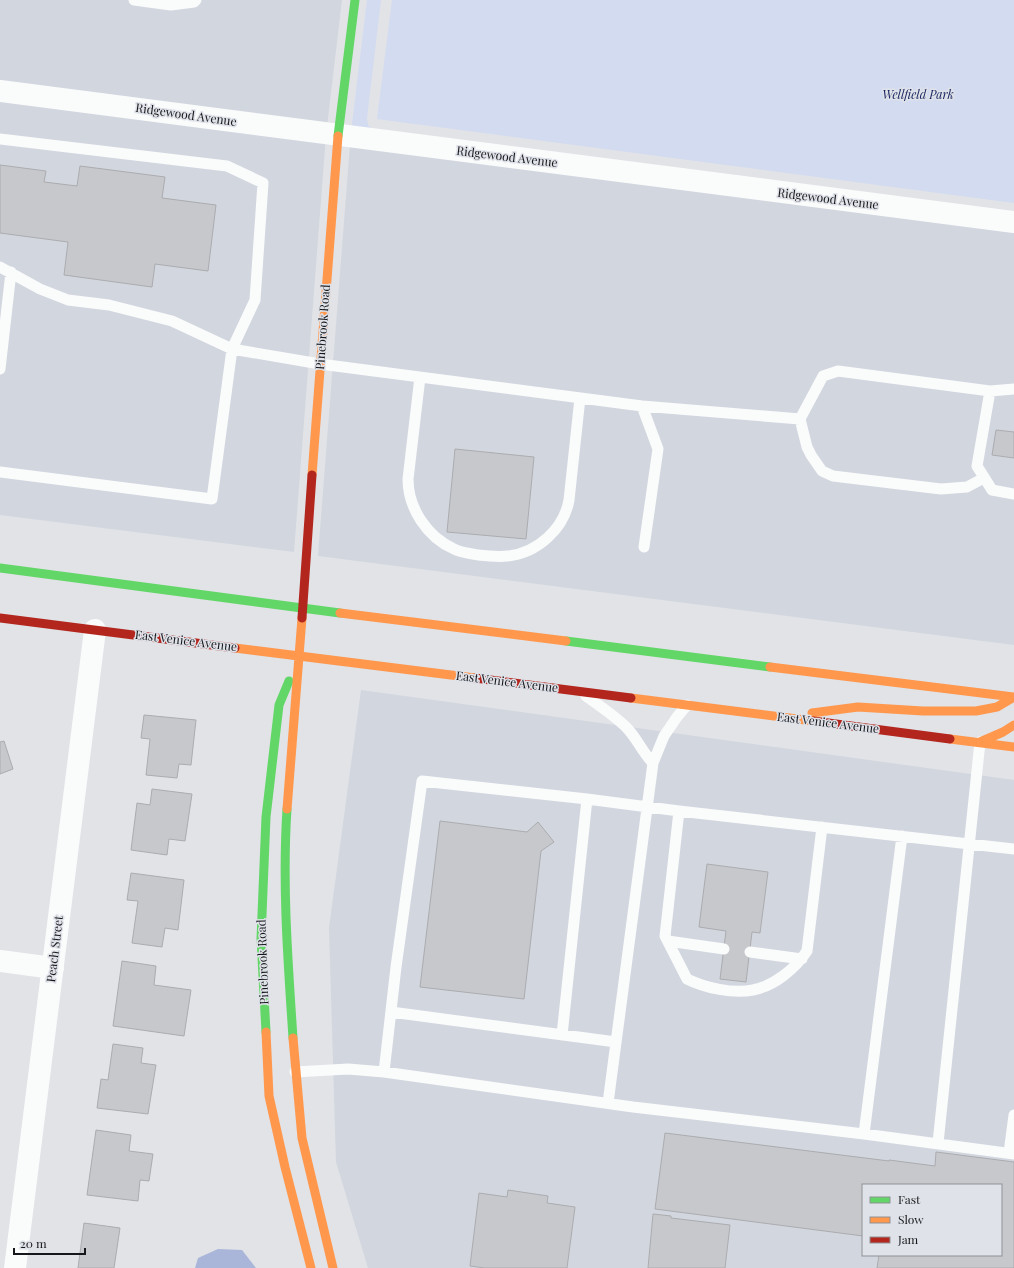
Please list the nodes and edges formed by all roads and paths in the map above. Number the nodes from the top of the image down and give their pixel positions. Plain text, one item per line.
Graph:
1 (134, 0) edge
2 (196, 0) edge
3 (355, 0) edge
4 (0, 91) edge
5 (338, 135) junction
6 (0, 139) edge
7 (1014, 222) edge
8 (0, 267) edge
9 (12, 272) junction
10 (232, 349) junction
11 (320, 364) junction
12 (0, 369) edge
13 (420, 377) junction
14 (1014, 389) edge
15 (990, 391) junction
16 (580, 398) junction
17 (642, 406) junction
18 (800, 419) junction
19 (0, 472) edge
20 (984, 478) junction
21 (1014, 494) edge
22 (644, 548) dead end
23 (0, 568) edge
24 (302, 608) junction
25 (0, 618) edge
26 (95, 630) junction
27 (298, 655) junction
28 (580, 691) junction
29 (1014, 697) edge
30 (687, 705) junction
31 (783, 717) junction
32 (1014, 725) edge
33 (980, 742) junction
34 (1014, 747) edge
35 (653, 763) junction
36 (587, 799) junction
37 (648, 807) junction
38 (679, 811) junction
39 (822, 827) junction
40 (902, 836) junction
41 (968, 844) junction
42 (1014, 849) edge
43 (668, 941) junction
44 (724, 949) dead end
45 (750, 952) dead end
46 (802, 958) junction
47 (0, 961) edge
48 (53, 968) junction
49 (391, 1012) junction
50 (562, 1035) junction
51 (616, 1042) junction
52 (295, 1072) junction
53 (384, 1072) junction
54 (608, 1102) junction
55 (1014, 1115) edge
56 (864, 1134) junction
57 (938, 1143) junction
58 (1011, 1154) edge
59 (15, 1268) edge
60 (312, 1268) edge
61 (333, 1268) edge

1 - 2 lane
3 - 5 main road, Pinebrook Road
4 - 5 street, Ridgewood Avenue
5 - 7 street, Ridgewood Avenue
5 - 11 main road, Pinebrook Road
6 - 10 lane
8 - 9 lane
9 - 10 lane
9 - 12 lane
10 - 11 lane
10 - 19 lane
11 - 13 lane
11 - 24 main road, Pinebrook Road
13 - 16 lane
13 - 16 lane
14 - 15 lane
15 - 18 lane
15 - 20 lane
16 - 17 lane
17 - 18 lane
17 - 22 lane
18 - 20 lane
20 - 21 lane
23 - 24 main road
24 - 27 main road, Pinebrook Road
24 - 29 main road
25 - 26 main road, East Venice Avenue
26 - 27 main road, East Venice Avenue
26 - 48 street, Peach Street
27 - 28 main road, East Venice Avenue
27 - 52 main road, Pinebrook Road
27 - 60 main road, Pinebrook Road
28 - 30 main road, East Venice Avenue
28 - 35 lane
29 - 31 main road
30 - 31 main road, East Venice Avenue
30 - 35 lane
31 - 33 main road, East Venice Avenue
32 - 33 main road
33 - 34 main road, East Venice Avenue
33 - 41 lane
35 - 37 lane
36 - 37 lane
36 - 49 lane
36 - 50 lane
37 - 38 lane
37 - 51 lane
38 - 39 lane
38 - 43 lane
39 - 40 lane
39 - 46 lane
40 - 41 lane
40 - 56 lane
41 - 42 lane
41 - 57 lane
43 - 44 lane
43 - 46 lane
45 - 46 lane
47 - 48 street
48 - 59 street, Peach Street
49 - 50 lane
49 - 53 lane
50 - 51 lane
51 - 54 lane
52 - 53 lane
52 - 61 main road, Pinebrook Road
53 - 54 lane
54 - 56 lane
55 - 58 lane
56 - 57 lane
57 - 58 lane

